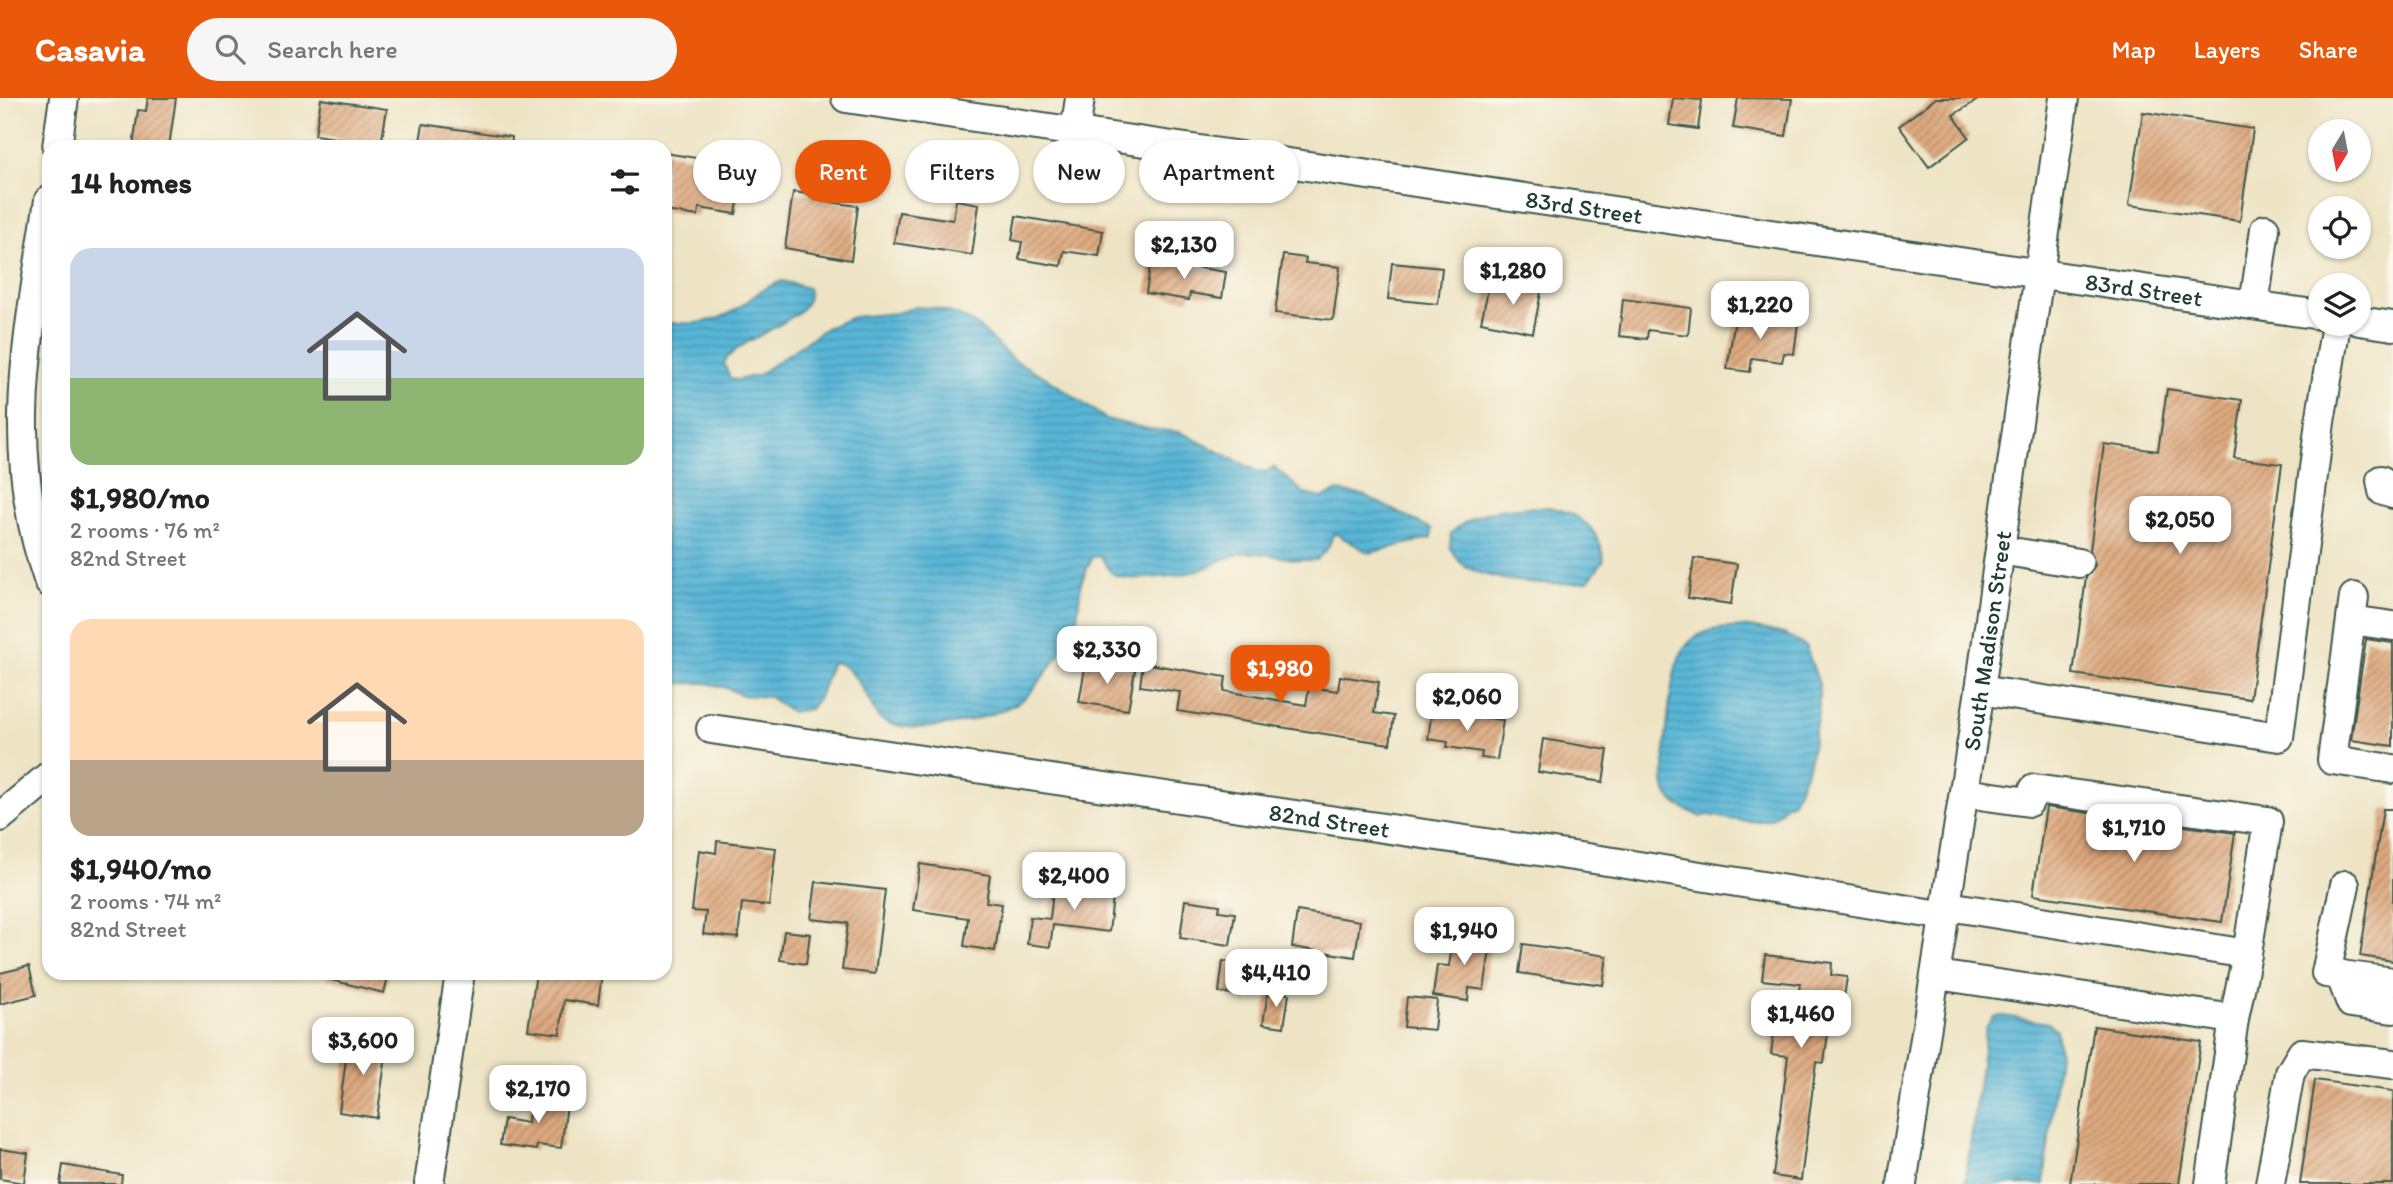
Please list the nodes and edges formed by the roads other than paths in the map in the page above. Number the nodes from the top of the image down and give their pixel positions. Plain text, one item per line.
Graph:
1 (64, 98) edge
2 (846, 98) edge
3 (1080, 98) edge
4 (2065, 98) edge
5 (1075, 133) junction
6 (58, 140) edge
7 (2265, 229) dead end
8 (42, 247) edge
9 (2038, 274) junction
10 (2254, 305) junction
11 (2308, 313) edge
12 (2371, 323) edge
13 (2393, 326) edge
14 (2334, 336) edge
15 (2000, 550) junction
16 (42, 557) edge
17 (2079, 563) dead end
18 (2393, 626) edge
19 (1980, 690) junction
20 (711, 729) dead end
21 (2393, 769) edge
22 (42, 782) edge
23 (1965, 793) junction
24 (0, 817) edge
25 (2345, 885) dead end
26 (1947, 911) junction
27 (2247, 954) junction
28 (2340, 974) junction
29 (1937, 975) junction
30 (459, 980) edge
31 (2393, 982) edge
32 (2393, 1009) edge
33 (2234, 1019) junction
34 (2393, 1064) edge
35 (429, 1184) edge
36 (1902, 1184) edge
37 (2210, 1184) edge
38 (2270, 1184) edge

1 - 6 street
2 - 5 street, 83rd Street
3 - 5 street
4 - 9 street, South Madison Street
5 - 9 street, 83rd Street
7 - 10 street
8 - 16 street
9 - 10 street, 83rd Street
9 - 15 street, South Madison Street
10 - 11 street, 83rd Street
12 - 13 street
14 - 19 street
15 - 17 street
15 - 19 street, South Madison Street
18 - 21 street
19 - 23 street, South Madison Street
20 - 26 street, 82nd Street
22 - 24 street
23 - 26 street, South Madison Street
23 - 27 street
25 - 28 street
26 - 27 street, 82nd Street
26 - 29 street, South Madison Street
27 - 33 street
28 - 31 street
28 - 32 street
29 - 33 street
29 - 36 street, South Madison Street
30 - 35 street
33 - 37 street
34 - 38 street

